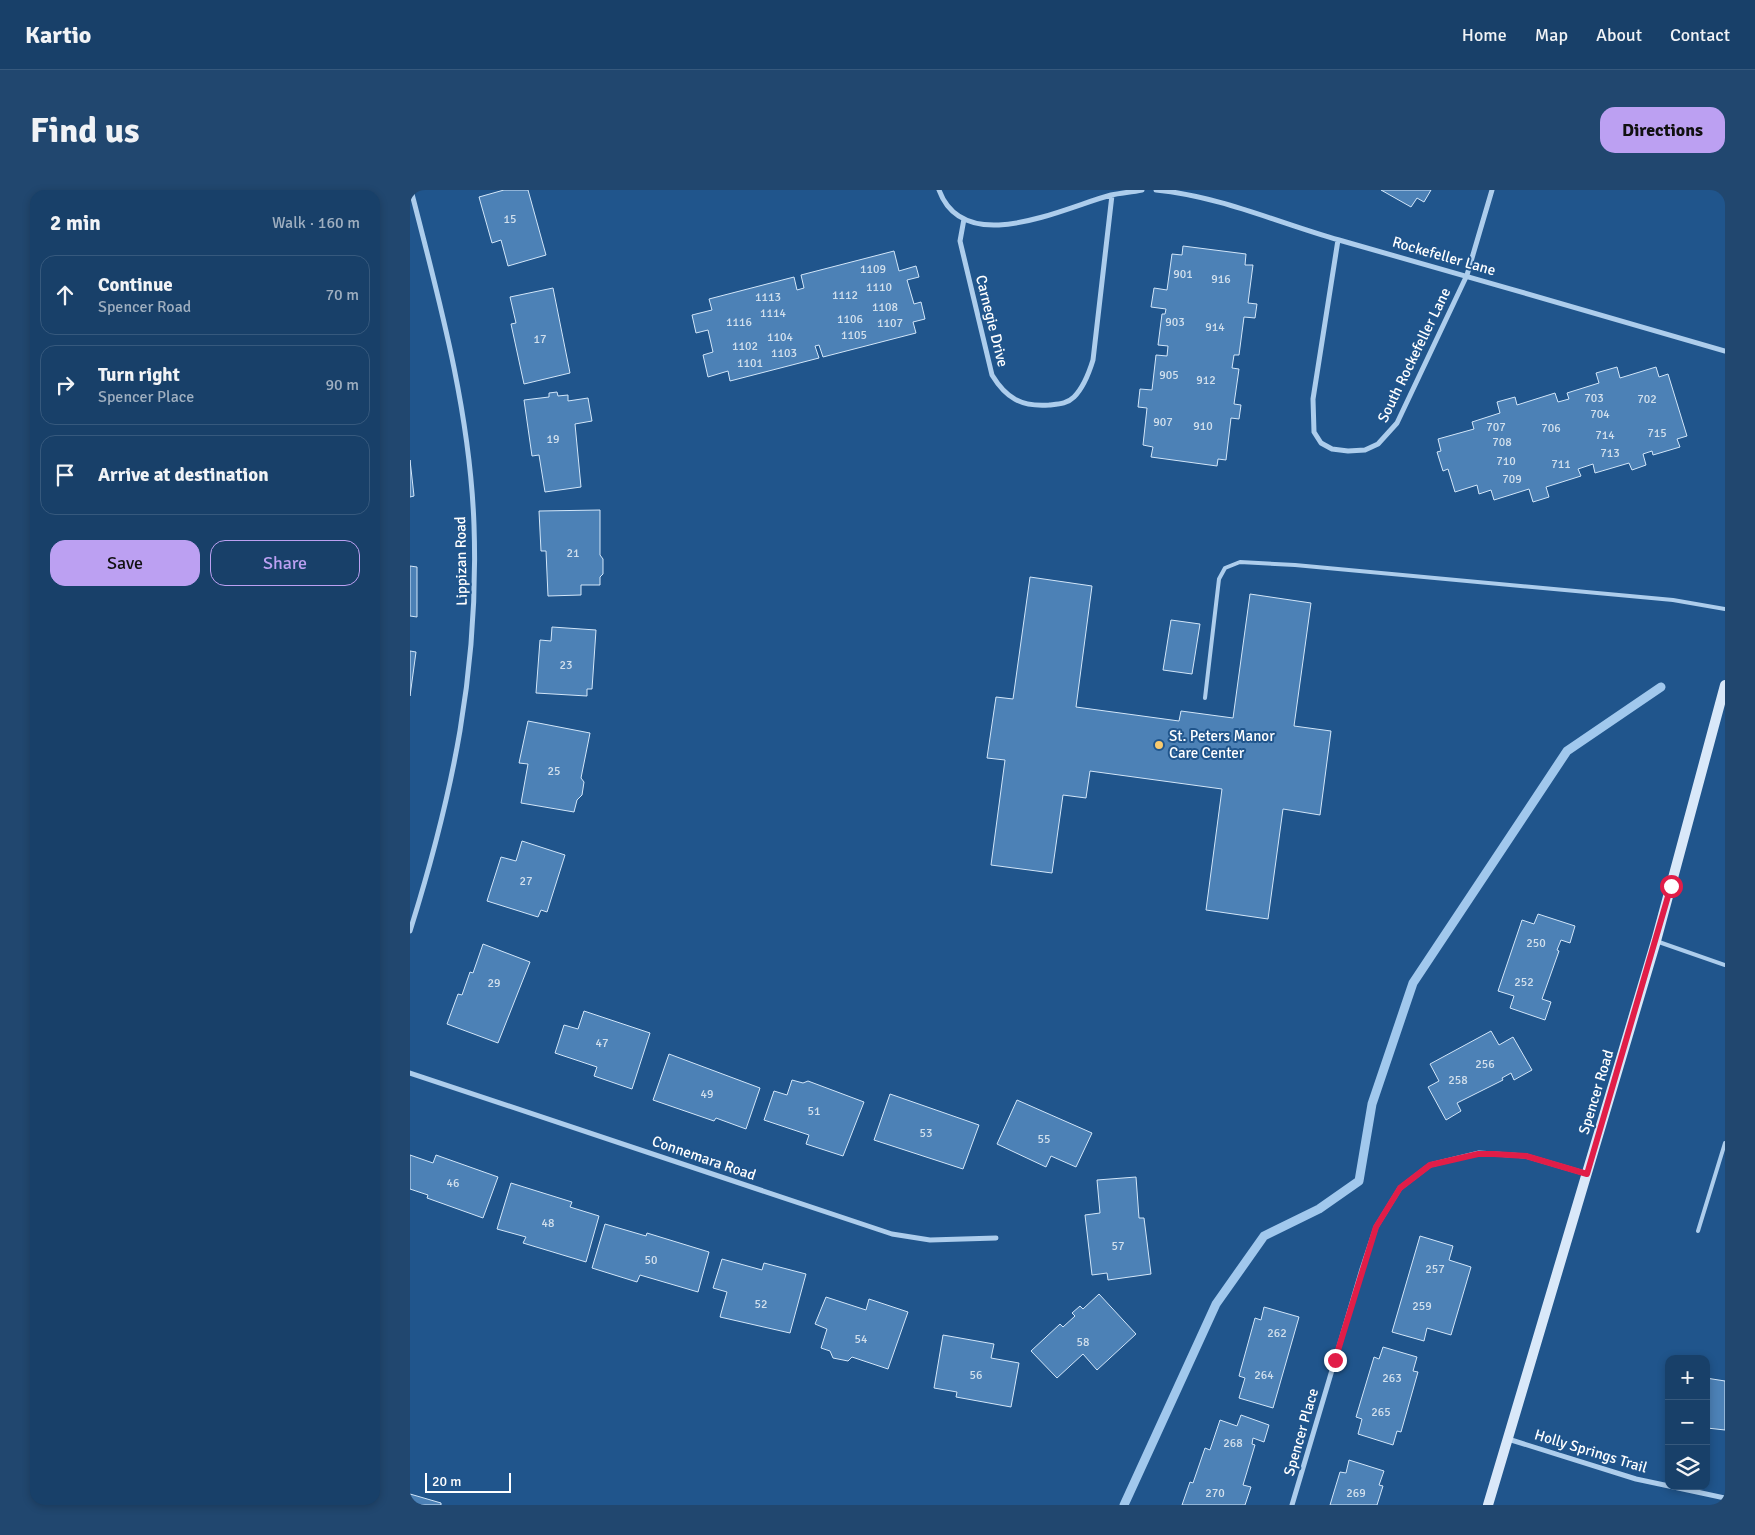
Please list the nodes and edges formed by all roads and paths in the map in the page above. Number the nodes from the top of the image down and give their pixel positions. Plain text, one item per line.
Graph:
1 (411, 190) edge
2 (938, 190) edge
3 (1142, 190) edge
4 (1156, 190) edge
5 (1492, 190) edge
6 (1112, 195) junction
7 (964, 219) junction
8 (1338, 240) junction
9 (1467, 275) junction
10 (1725, 351) edge
11 (1725, 608) edge
12 (1725, 685) edge
13 (1205, 698) dead end
14 (410, 930) edge
15 (1656, 941) junction
16 (1725, 965) edge
17 (410, 1073) edge
18 (1725, 1142) edge
19 (1587, 1174) junction
20 (1698, 1231) dead end
21 (996, 1238) dead end
22 (1507, 1439) junction
23 (1665, 1485) edge
24 (1688, 1490) edge
25 (1725, 1498) edge
26 (1292, 1505) edge
27 (1488, 1505) edge

1 - 14 street, Lippizan Road
2 - 7 street
3 - 6 street
4 - 8 street, Rockefeller Lane
5 - 9 street, South Rockefeller Lane
6 - 7 street
6 - 7 street, Carnegie Drive
8 - 9 street, Rockefeller Lane
8 - 9 street, South Rockefeller Lane
9 - 10 street, Rockefeller Lane
11 - 13 lane
12 - 15 main road, Spencer Road
15 - 16 lane
15 - 19 main road, Spencer Road
17 - 21 street, Connemara Road
18 - 20 lane
19 - 22 main road, Spencer Road
19 - 26 street, Spencer Place
22 - 23 street, Holly Springs Trail
22 - 27 main road, Spencer Road
24 - 25 street, Holly Springs Trail

